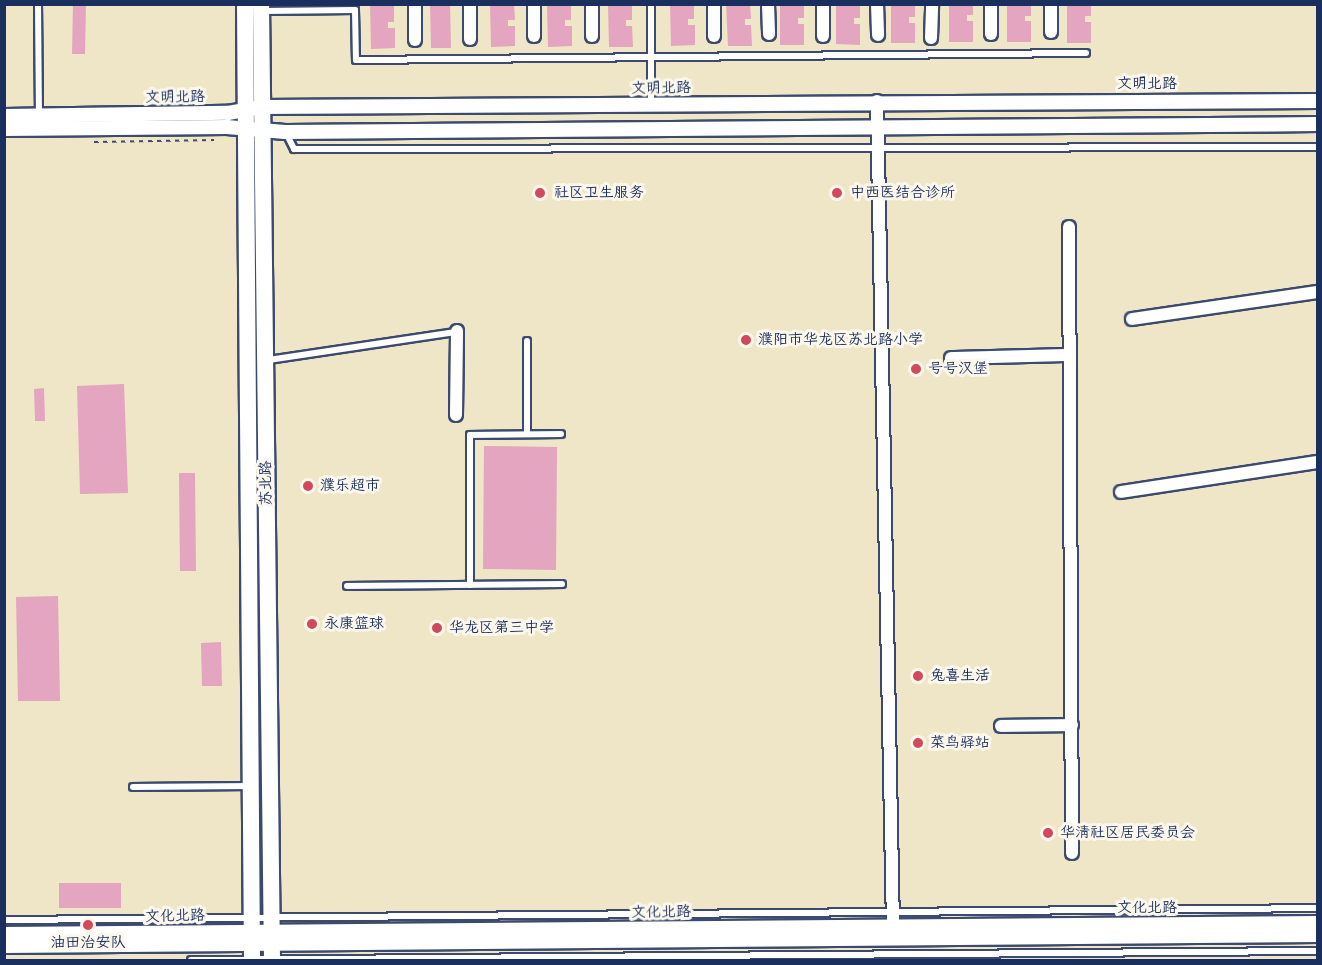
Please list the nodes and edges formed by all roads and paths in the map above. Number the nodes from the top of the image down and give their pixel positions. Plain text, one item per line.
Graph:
1 (38, 4) edge
2 (244, 4) edge
3 (415, 4) edge
4 (470, 4) edge
5 (534, 4) edge
6 (592, 4) edge
7 (651, 4) edge
8 (714, 4) edge
9 (768, 4) edge
10 (823, 4) edge
11 (877, 4) edge
12 (932, 4) edge
13 (992, 4) edge
14 (1051, 4) edge
15 (261, 8) edge
16 (1051, 32) dead end
17 (769, 34) dead end
18 (991, 34) dead end
19 (878, 35) dead end
20 (534, 36) dead end
21 (592, 36) dead end
22 (714, 36) dead end
23 (823, 36) dead end
24 (932, 38) dead end
25 (470, 39) dead end
26 (416, 40) dead end
27 (1086, 53) dead end
28 (652, 57) junction
29 (877, 101) junction
30 (1317, 101) edge
31 (651, 104) junction
32 (254, 108) junction
33 (39, 115) junction
34 (4, 116) edge
35 (1317, 124) edge
36 (877, 127) junction
37 (245, 128) junction
38 (4, 129) edge
39 (263, 129) junction
40 (285, 132) junction
41 (878, 147) junction
42 (1317, 147) edge
43 (1069, 227) dead end
44 (1317, 292) edge
45 (1132, 318) dead end
46 (457, 331) joint
47 (527, 341) dead end
48 (1070, 355) junction
49 (951, 358) dead end
50 (265, 361) junction
51 (456, 416) dead end
52 (527, 434) junction
53 (561, 434) dead end
54 (1317, 462) edge
55 (1121, 492) dead end
56 (562, 584) dead end
57 (470, 585) junction
58 (347, 586) dead end
59 (1072, 725) junction
60 (1001, 726) dead end
61 (250, 786) junction
62 (133, 787) dead end
63 (1072, 853) dead end
64 (1317, 908) edge
65 (893, 919) junction
66 (4, 920) edge
67 (1317, 923) edge
68 (4, 934) edge
69 (1317, 935) edge
70 (252, 943) edge
71 (272, 943) edge
72 (4, 946) edge
73 (1317, 951) edge
74 (191, 960) edge

1 - 33 lane
2 - 32 main road, 苏北路
3 - 26 street
4 - 25 street
5 - 20 street
6 - 21 street
7 - 28 lane
8 - 22 street
9 - 17 street
10 - 23 street
11 - 19 street
12 - 24 street
13 - 18 street
14 - 16 street
15 - 28 lane
15 - 32 main road, 苏北路
27 - 28 lane
28 - 31 lane
29 - 30 street, 文明北路
29 - 31 street, 文明北路
29 - 36 street
31 - 32 street, 文明北路
32 - 33 street, 文明北路
32 - 37 main road, 苏北路
32 - 39 main road, 苏北路
33 - 34 street, 文明北路
35 - 36 street, 文明北路
36 - 40 street, 文明北路
36 - 41 street
37 - 38 street, 文明北路
37 - 39 street, 文明北路
37 - 61 main road, 苏北路
39 - 40 street, 文明北路
39 - 50 main road, 苏北路
40 - 41 lane
41 - 42 lane
41 - 65 street
43 - 48 street
44 - 45 street
46 - 50 lane
46 - 51 street
47 - 52 lane
48 - 49 street
48 - 59 street
50 - 71 main road, 苏北路
52 - 53 lane
52 - 57 lane
54 - 55 street
56 - 57 lane
57 - 58 lane
59 - 60 street
59 - 63 street
61 - 62 lane
61 - 70 main road, 苏北路
64 - 65 lane
65 - 67 street, 文化北路
65 - 71 street, 文化北路
66 - 70 lane
68 - 70 street, 文化北路
69 - 71 street, 文化北路
70 - 71 street, 文化北路
70 - 71 lane
70 - 72 street, 文化北路
70 - 74 lane
71 - 73 lane

